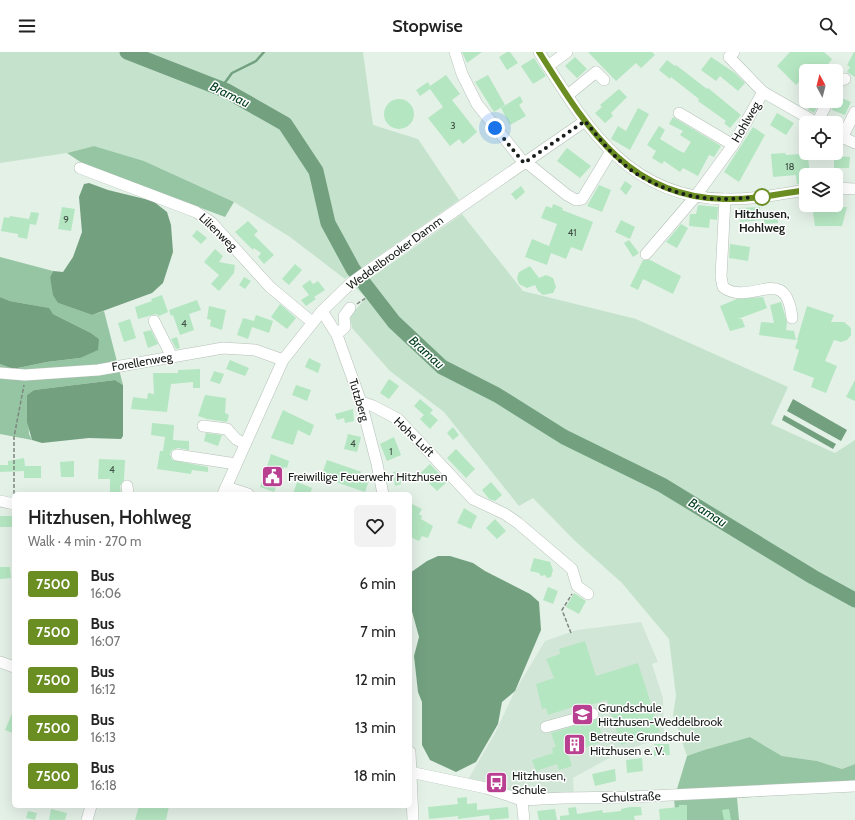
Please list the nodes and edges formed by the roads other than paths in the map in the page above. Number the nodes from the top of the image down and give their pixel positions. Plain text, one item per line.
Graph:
1 (455, 52) edge
2 (539, 52) edge
3 (567, 52) edge
4 (729, 54) edge
5 (548, 66) junction
6 (846, 79) dead end
7 (604, 80) dead end
8 (843, 80) edge
9 (763, 92) junction
10 (568, 95) junction
11 (855, 112) edge
12 (679, 113) dead end
13 (805, 116) edge
14 (585, 121) junction
15 (843, 130) edge
16 (843, 138) edge
17 (855, 143) edge
18 (733, 145) junction
19 (611, 151) junction
20 (525, 163) junction
21 (80, 168) dead end
22 (843, 188) edge
23 (855, 189) edge
24 (799, 191) edge
25 (695, 197) junction
26 (725, 200) junction
27 (646, 254) dead end
28 (350, 308) dead end
29 (322, 311) junction
30 (792, 318) dead end
31 (154, 321) dead end
32 (312, 322) junction
33 (337, 334) junction
34 (172, 357) junction
35 (283, 360) junction
36 (0, 373) edge
37 (361, 402) junction
38 (203, 426) dead end
39 (245, 444) junction
40 (177, 455) dead end
41 (236, 464) junction
42 (224, 491) edge
43 (383, 492) edge
44 (0, 501) edge
45 (12, 504) edge
46 (588, 594) dead end
47 (0, 662) edge
48 (12, 666) edge
49 (592, 714) dead end
50 (546, 727) dead end
51 (412, 772) edge
52 (855, 786) edge
53 (412, 796) edge
54 (522, 800) junction
55 (90, 808) edge
56 (87, 820) edge
57 (413, 820) edge
58 (524, 820) edge

1 - 20 street
2 - 5 street
3 - 5 street
4 - 9 street, Hohlweg
5 - 10 street
6 - 8 street
7 - 10 street
9 - 13 street
9 - 18 street, Hohlweg
10 - 14 street
11 - 15 street
12 - 18 street
14 - 19 street
14 - 20 street, Weddelbrooker Damm
16 - 17 street
18 - 25 street, Hohlweg
19 - 20 street
19 - 25 street
20 - 29 street, Weddelbrooker Damm
21 - 32 street, Lilienweg
22 - 23 street
24 - 26 street
25 - 26 street
25 - 27 street, Hohlweg
26 - 30 street
28 - 33 street
29 - 32 street, Weddelbrooker Damm
29 - 33 street, Tutzberg
31 - 34 street
32 - 35 street, Weddelbrooker Damm
33 - 37 street, Tutzberg
34 - 35 street, Forellenweg
34 - 36 street, Forellenweg
35 - 39 street, Weddelbrooker Damm
37 - 43 street, Tutzberg
37 - 46 street, Hohe Luft
38 - 39 street
39 - 41 street, Weddelbrooker Damm
40 - 41 street
41 - 42 street, Weddelbrooker Damm
44 - 45 street
47 - 48 street
49 - 50 street
51 - 54 street, Schulstraße
52 - 54 street, Schulstraße
53 - 57 street
54 - 58 street
55 - 56 street

